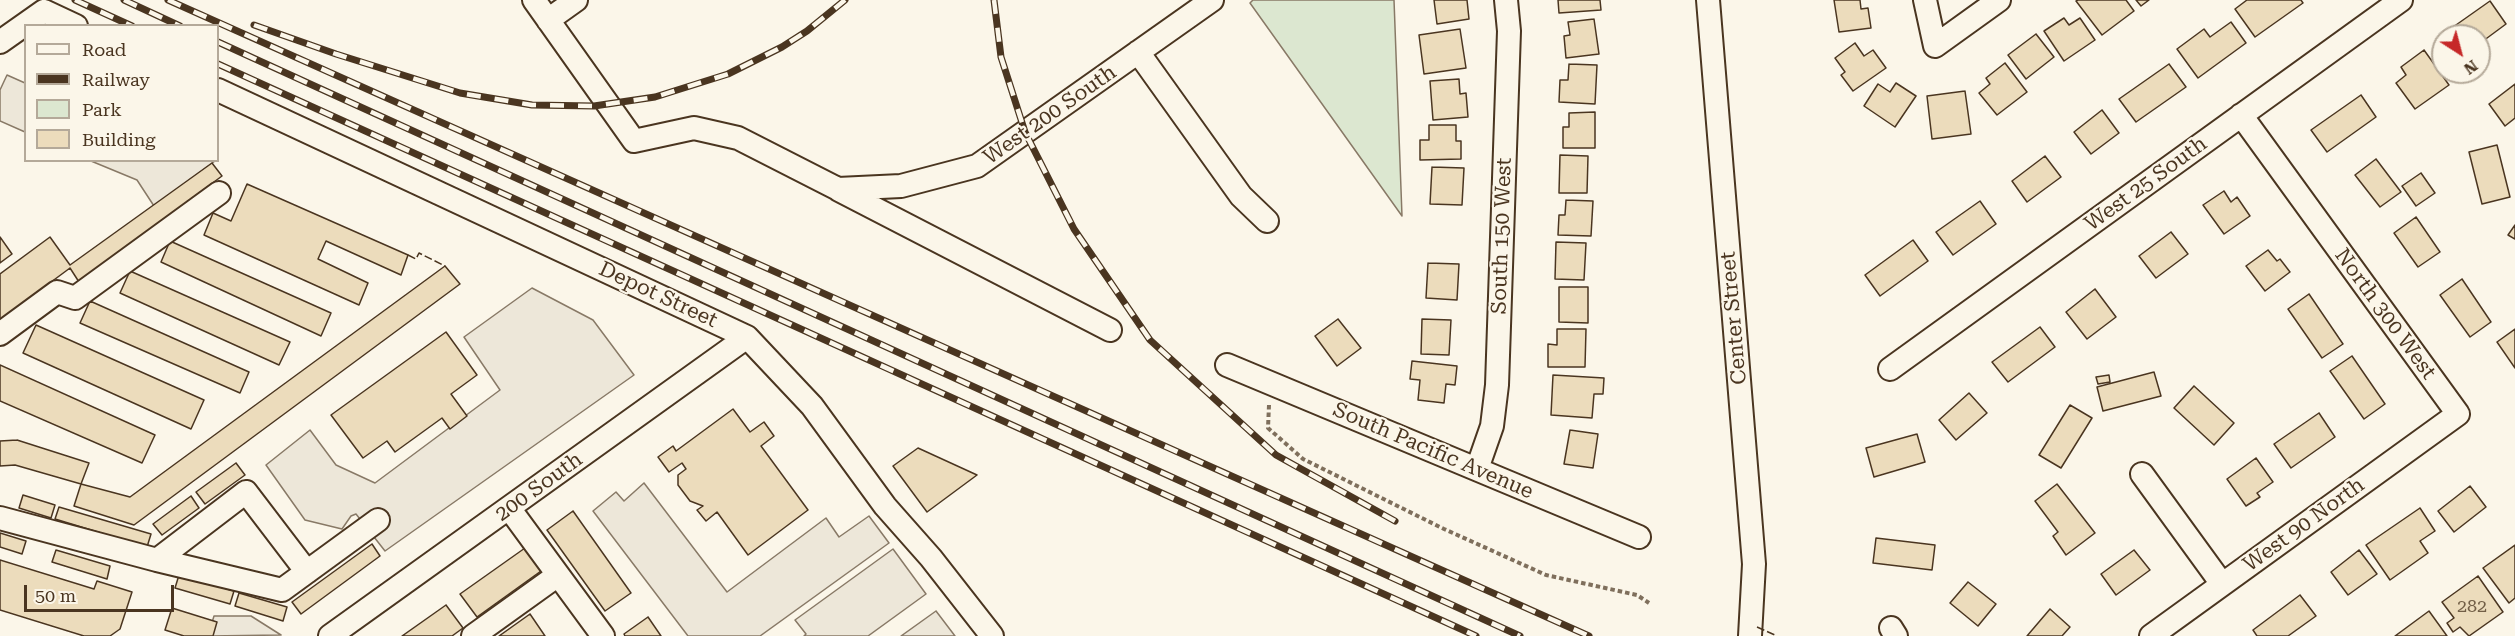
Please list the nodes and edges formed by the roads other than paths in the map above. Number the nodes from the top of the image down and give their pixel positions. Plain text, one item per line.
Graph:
1 (534, 0) edge
2 (576, 0) edge
3 (1212, 0) edge
4 (1506, 0) edge
5 (1708, 0) edge
6 (1925, 0) edge
7 (1999, 0) edge
8 (2401, 0) edge
9 (548, 20) junction
10 (26, 24) edge
11 (72, 24) edge
12 (24, 25) edge
13 (0, 42) edge
14 (1138, 52) junction
15 (219, 90) edge
16 (2241, 116) junction
17 (838, 189) junction
18 (219, 193) dead end
19 (1267, 221) dead end
20 (1110, 330) dead end
21 (0, 334) edge
22 (747, 337) junction
23 (1227, 365) dead end
24 (1890, 369) dead end
25 (2458, 414) joint
26 (1477, 470) junction
27 (2142, 474) dead end
28 (509, 508) junction
29 (0, 518) edge
30 (378, 520) dead end
31 (1639, 537) dead end
32 (157, 560) junction
33 (307, 572) junction
34 (558, 575) junction
35 (2222, 584) junction
36 (1750, 630) edge
37 (332, 635) edge
38 (473, 636) edge
39 (603, 636) edge
40 (992, 636) edge
41 (2151, 636) edge

1 - 9 street
2 - 9 street
3 - 14 street, West 200 South
4 - 26 street, South 150 West
5 - 36 street, Center Street
6 - 7 street
8 - 16 street, West 25 South
9 - 17 street, West 200 South
10 - 11 street
12 - 13 street
14 - 17 street, West 200 South
14 - 19 street
15 - 22 street, Depot Street
16 - 24 street, West 25 South
16 - 25 street, North 300 West
17 - 20 street
18 - 21 street
22 - 28 street, 200 South
22 - 40 street, Depot Street
23 - 26 street, South Pacific Avenue
25 - 35 street, West 90 North
26 - 31 street, South Pacific Avenue
27 - 35 street
28 - 34 street
28 - 37 street, 200 South
29 - 32 street
30 - 33 street
32 - 33 street
32 - 33 street
34 - 38 street
34 - 39 street
35 - 41 street, West 90 North

